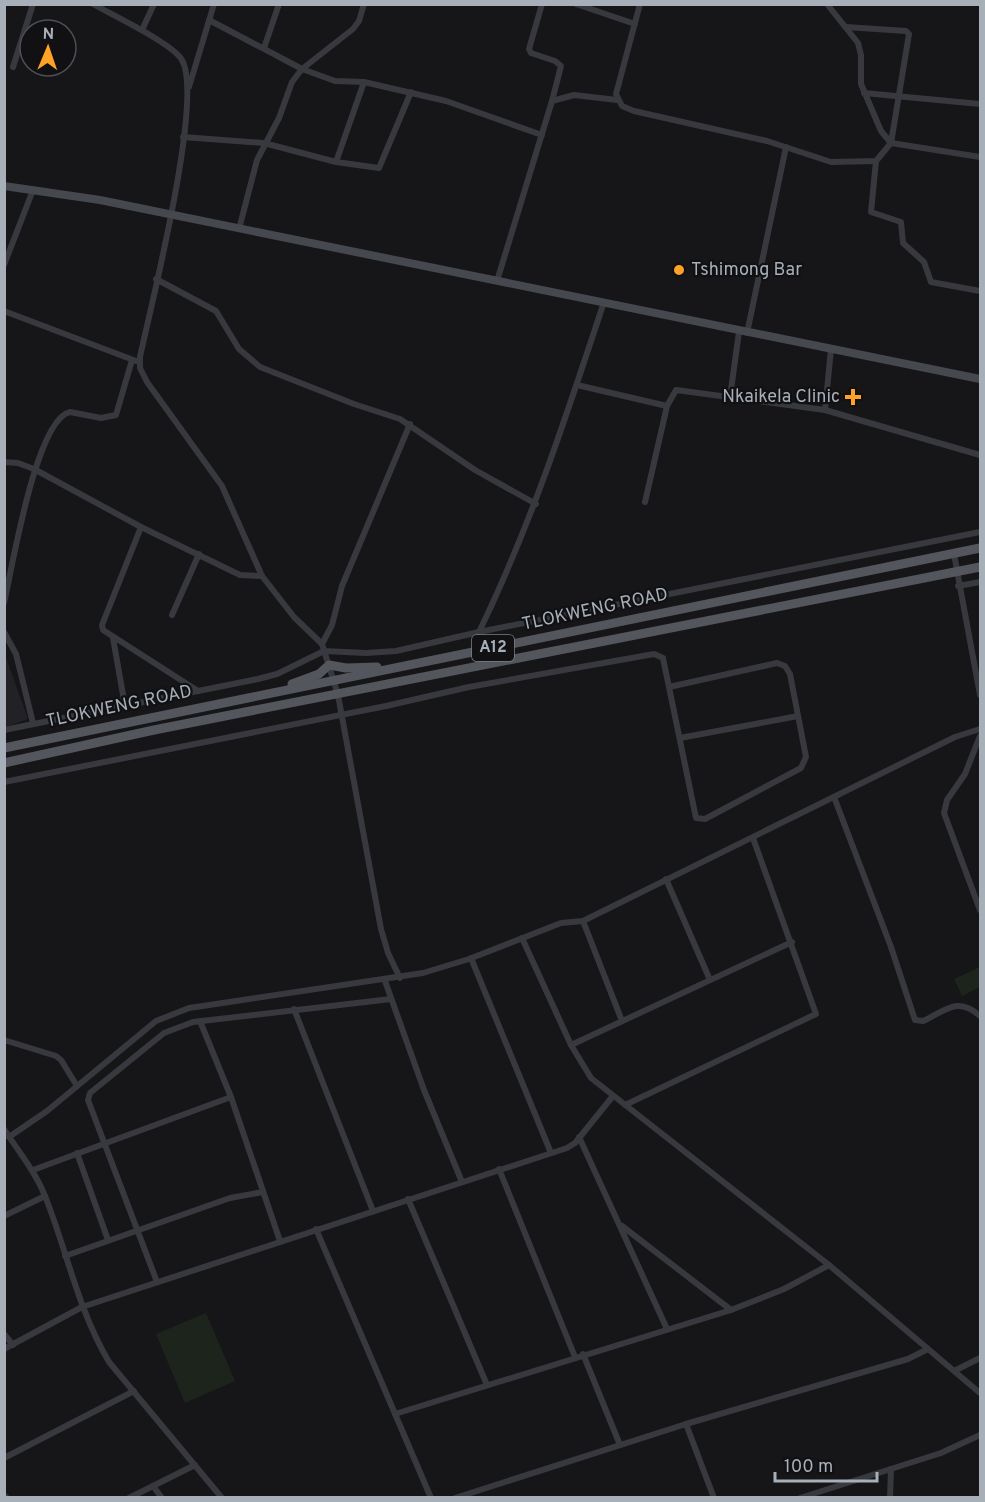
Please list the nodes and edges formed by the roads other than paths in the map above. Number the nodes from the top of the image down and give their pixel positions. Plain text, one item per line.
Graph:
1 (33, 4) edge
2 (93, 4) edge
3 (154, 4) edge
4 (214, 4) edge
5 (279, 4) edge
6 (364, 4) edge
7 (543, 4) edge
8 (576, 4) edge
9 (640, 4) edge
10 (827, 4) edge
11 (209, 20) junction
12 (634, 24) junction
13 (846, 27) junction
14 (142, 30) junction
15 (264, 48) junction
16 (13, 67) dead end
17 (302, 69) junction
18 (364, 81) junction
19 (188, 90) junction
20 (411, 92) junction
21 (864, 93) junction
22 (898, 97) junction
23 (617, 100) junction
24 (552, 101) junction
25 (981, 104) edge
26 (542, 135) junction
27 (183, 137) junction
28 (264, 142) junction
29 (891, 143) junction
30 (786, 147) junction
31 (981, 157) edge
32 (876, 160) junction
33 (336, 162) junction
34 (4, 186) edge
35 (33, 190) junction
36 (170, 215) junction
37 (239, 229) junction
38 (4, 265) edge
39 (156, 279) junction
40 (497, 281) junction
41 (981, 291) edge
42 (604, 302) junction
43 (4, 311) edge
44 (743, 333) junction
45 (831, 349) junction
46 (132, 360) junction
47 (139, 362) junction
48 (981, 379) edge
49 (577, 385) junction
50 (730, 397) junction
51 (667, 406) junction
52 (825, 410) junction
53 (410, 424) junction
54 (981, 455) edge
55 (4, 462) edge
56 (34, 469) junction
57 (645, 502) dead end
58 (536, 504) junction
59 (141, 527) junction
60 (981, 532) edge
61 (981, 548) edge
62 (199, 554) junction
63 (954, 554) junction
64 (981, 567) edge
65 (956, 572) junction
66 (262, 576) junction
67 (981, 582) edge
68 (958, 586) junction
69 (4, 603) edge
70 (172, 615) dead end
71 (4, 632) edge
72 (479, 632) junction
73 (113, 638) junction
74 (323, 648) junction
75 (329, 665) junction
76 (392, 667) junction
77 (334, 680) junction
78 (669, 687) junction
79 (282, 690) junction
80 (198, 691) junction
81 (338, 695) junction
82 (981, 695) edge
83 (125, 706) junction
84 (340, 714) junction
85 (798, 716) junction
86 (33, 723) junction
87 (981, 729) edge
88 (4, 730) edge
89 (981, 736) edge
90 (680, 738) junction
91 (4, 748) edge
92 (4, 763) edge
93 (4, 782) edge
94 (834, 797) junction
95 (753, 838) junction
96 (666, 879) junction
97 (981, 910) edge
98 (583, 921) junction
99 (522, 938) junction
100 (792, 942) junction
101 (471, 958) junction
102 (400, 978) junction
103 (710, 980) junction
104 (385, 981) junction
105 (391, 999) junction
106 (294, 1009) junction
107 (981, 1016) edge
108 (200, 1021) junction
109 (622, 1021) junction
110 (4, 1040) edge
111 (571, 1046) junction
112 (77, 1086) junction
113 (613, 1096) junction
114 (231, 1097) junction
115 (625, 1105) junction
116 (4, 1129) edge
117 (9, 1137) junction
118 (579, 1137) junction
119 (106, 1143) junction
120 (77, 1153) junction
121 (551, 1153) junction
122 (499, 1169) junction
123 (33, 1170) junction
124 (462, 1182) junction
125 (263, 1192) junction
126 (45, 1196) junction
127 (408, 1199) junction
128 (373, 1211) junction
129 (4, 1216) edge
130 (621, 1226) junction
131 (137, 1229) junction
132 (316, 1229) junction
133 (108, 1240) junction
134 (280, 1241) junction
135 (65, 1256) junction
136 (829, 1265) junction
137 (158, 1282) junction
138 (82, 1307) junction
139 (731, 1310) junction
140 (667, 1329) junction
141 (4, 1334) edge
142 (13, 1345) junction
143 (4, 1349) edge
144 (927, 1349) junction
145 (584, 1354) junction
146 (576, 1357) junction
147 (981, 1358) edge
148 (956, 1370) junction
149 (487, 1385) junction
150 (134, 1391) junction
151 (981, 1393) edge
152 (395, 1414) junction
153 (686, 1424) junction
154 (981, 1436) edge
155 (620, 1445) junction
156 (4, 1458) edge
157 (195, 1466) junction
158 (891, 1469) junction
159 (153, 1486) junction
160 (129, 1497) edge
161 (162, 1497) edge
162 (222, 1497) edge
163 (431, 1497) edge
164 (455, 1497) edge
165 (714, 1497) edge
166 (800, 1497) edge
167 (890, 1497) edge

1 - 16 street
2 - 14 street
3 - 14 street
4 - 11 street
5 - 15 street
6 - 17 street
7 - 24 street
8 - 12 street
9 - 12 street
10 - 13 street
11 - 15 street
11 - 19 street
12 - 23 street
13 - 21 street
13 - 22 street
14 - 19 street
15 - 17 street
17 - 18 street
17 - 28 street
18 - 20 street
18 - 33 street
19 - 27 street
20 - 26 street
20 - 33 street
21 - 22 street
21 - 29 street
22 - 25 street
22 - 29 street
23 - 24 street
23 - 30 street
24 - 26 street
26 - 40 street
27 - 28 street
27 - 36 street
28 - 33 street
28 - 37 street
29 - 31 street
29 - 32 street
30 - 32 street
30 - 44 street
32 - 41 street
34 - 35 street
35 - 36 street
35 - 38 street
36 - 37 street
36 - 39 street
37 - 40 street
39 - 47 street
39 - 53 street
40 - 42 street
42 - 44 street
42 - 49 street
43 - 46 street
44 - 45 street
44 - 50 street
45 - 48 street
45 - 52 street
46 - 47 street
46 - 56 street
47 - 66 street
49 - 51 street
49 - 58 street
50 - 51 street
50 - 52 street
51 - 57 street
52 - 54 street
53 - 58 street
53 - 74 street
55 - 56 street
56 - 59 street
56 - 69 street
58 - 72 street
59 - 62 street
59 - 73 street
60 - 72 street
61 - 63 main road, TLOKWENG ROAD / A12
62 - 66 street
62 - 70 street
63 - 65 street
63 - 76 main road, TLOKWENG ROAD / A12
64 - 65 main road, TLOKWENG ROAD / A12
65 - 68 street
65 - 81 main road, TLOKWENG ROAD / A12
66 - 74 street
67 - 68 street
68 - 82 street
71 - 86 street
72 - 74 street
73 - 80 street
73 - 83 street
74 - 75 street
74 - 80 street
75 - 76 main road
75 - 77 street
75 - 79 main road
76 - 77 main road, TLOKWENG ROAD / A12
77 - 79 main road, TLOKWENG ROAD / A12
77 - 81 street
78 - 84 street
78 - 85 street
78 - 90 street
79 - 91 main road, TLOKWENG ROAD / A12
80 - 83 street
81 - 84 street
81 - 92 main road, TLOKWENG ROAD / A12
83 - 86 street
84 - 93 street
84 - 102 street
85 - 90 street
85 - 90 street
86 - 88 street
87 - 94 street
89 - 97 street
94 - 95 street
94 - 107 street
95 - 96 street
95 - 100 street
96 - 98 street
96 - 103 street
98 - 99 street
98 - 109 street
99 - 101 street
99 - 111 street
100 - 103 street
100 - 115 street
101 - 102 street
101 - 121 street
102 - 104 street
103 - 109 street
104 - 105 street
104 - 112 street
105 - 106 street
105 - 124 street
106 - 108 street
106 - 128 street
108 - 114 street
108 - 119 street
109 - 111 street
110 - 112 street
111 - 113 street
112 - 117 street
113 - 115 street
113 - 118 street
114 - 119 street
114 - 125 street
115 - 136 street
116 - 117 street
117 - 123 street
118 - 121 street
118 - 130 street
119 - 120 street
119 - 131 street
120 - 123 street
120 - 133 street
121 - 122 street
122 - 124 street
122 - 146 street
123 - 126 street
124 - 127 street
125 - 131 street
125 - 134 street
126 - 129 street
126 - 135 street
127 - 128 street
127 - 149 street
128 - 132 street
130 - 139 street
130 - 140 street
131 - 133 street
131 - 137 street
132 - 134 street
132 - 152 street
133 - 135 street
134 - 137 street
135 - 138 street
136 - 139 street
136 - 144 street
137 - 138 street
138 - 142 street
138 - 150 street
139 - 140 street
140 - 145 street
141 - 142 street
142 - 143 street
144 - 148 street
144 - 153 street
145 - 146 street
145 - 155 street
146 - 149 street
147 - 148 street
148 - 151 street
149 - 152 street
150 - 156 street
150 - 157 street
152 - 163 street
153 - 155 street
153 - 165 street
154 - 158 street
155 - 164 street
157 - 159 street
157 - 162 street
158 - 166 street
158 - 167 street
159 - 160 street
159 - 161 street

